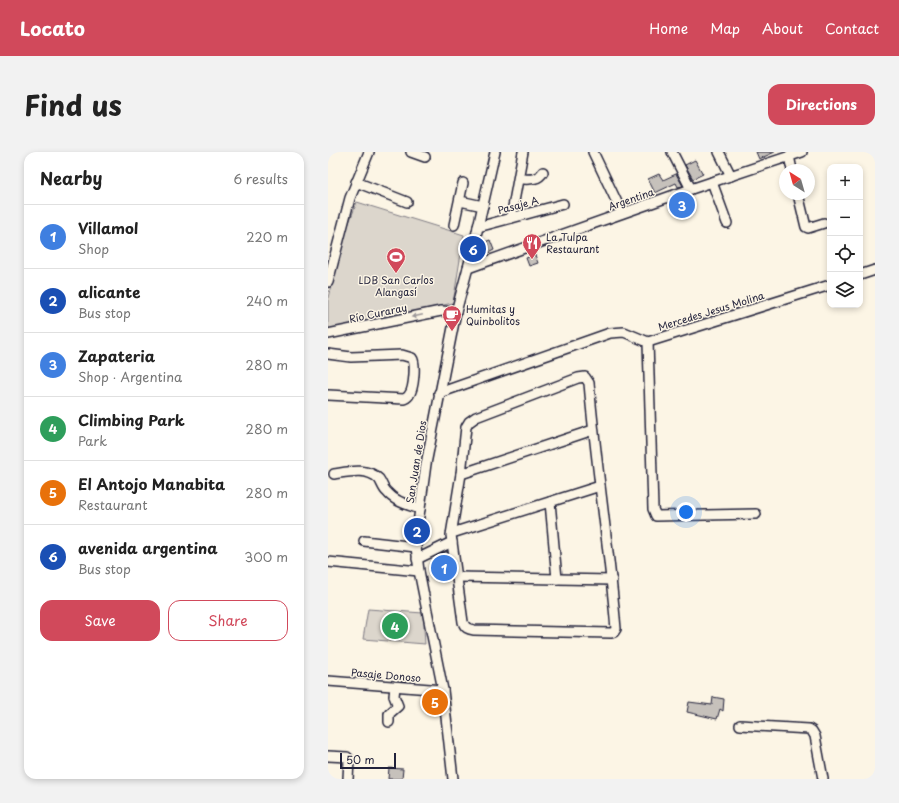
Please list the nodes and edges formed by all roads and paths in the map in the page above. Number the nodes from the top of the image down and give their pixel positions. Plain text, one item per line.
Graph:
1 (369, 152) edge
2 (411, 152) edge
3 (495, 152) edge
4 (523, 152) edge
5 (593, 152) edge
6 (672, 152) edge
7 (718, 152) edge
8 (802, 152) edge
9 (789, 156) junction
10 (424, 157) dead end
11 (791, 164) edge
12 (543, 172) dead end
13 (731, 176) junction
14 (519, 178) junction
15 (356, 182) junction
16 (712, 182) junction
17 (463, 183) dead end
18 (691, 189) junction
19 (799, 200) edge
20 (460, 201) junction
21 (407, 202) dead end
22 (563, 204) dead end
23 (483, 206) junction
24 (622, 213) junction
25 (511, 218) junction
26 (824, 222) dead end
27 (727, 223) dead end
28 (454, 225) dead end
29 (478, 227) junction
30 (468, 268) junction
31 (875, 270) edge
32 (863, 274) edge
33 (328, 282) edge
34 (827, 286) edge
35 (456, 312) junction
36 (328, 334) edge
37 (648, 342) junction
38 (328, 354) edge
39 (440, 393) junction
40 (328, 395) edge
41 (593, 430) junction
42 (334, 474) dead end
43 (461, 474) junction
44 (600, 486) junction
45 (550, 502) junction
46 (420, 509) junction
47 (756, 514) dead end
48 (452, 537) junction
49 (364, 541) dead end
50 (417, 552) junction
51 (328, 562) edge
52 (419, 571) junction
53 (457, 577) junction
54 (557, 579) junction
55 (612, 580) junction
56 (328, 681) edge
57 (395, 687) junction
58 (443, 690) junction
59 (389, 722) dead end
60 (740, 725) dead end
61 (328, 756) edge
62 (348, 779) edge
63 (453, 779) edge
64 (824, 779) edge

1 - 15 street
2 - 10 street
3 - 23 street, San Juan de Dios
4 - 14 street
5 - 24 street
6 - 18 street
7 - 13 street
8 - 9 street, Argentina
9 - 11 street
9 - 13 street, Argentina
12 - 14 street
13 - 16 street, Argentina
14 - 25 street
15 - 21 street
15 - 33 street
16 - 18 street, Argentina
16 - 27 street
17 - 20 street
18 - 24 street, Argentina
19 - 26 street
20 - 23 street
20 - 28 street
22 - 25 street, Pasaje A
23 - 29 street, San Juan de Dios
24 - 30 street, Argentina
25 - 29 street, Pasaje A
29 - 30 street, San Juan de Dios
30 - 35 street, San Juan de Dios
31 - 32 street
34 - 37 street, Mercedes Jesus Molina
35 -> 36 street, Río Curaray
35 - 39 street, San Juan de Dios
37 - 39 street, Mercedes Jesus Molina
37 - 47 street
38 - 40 street
39 - 46 street, San Juan de Dios
41 - 43 street
41 - 43 street
41 - 44 street
42 - 46 street
43 - 48 street
44 - 45 street
44 - 55 street
45 - 48 street
45 - 54 street
46 - 50 street, San Juan de Dios
48 - 50 street
48 - 53 street
49 - 50 street
50 - 52 street, San Juan de Dios
51 - 52 street
52 - 58 street, San Juan de Dios
53 - 54 street
53 - 55 street
54 - 55 street
56 - 57 street, Pasaje Donoso
57 - 58 street, Pasaje Donoso
57 - 59 street
58 - 63 street, San Juan de Dios
60 - 64 street
61 - 62 street

